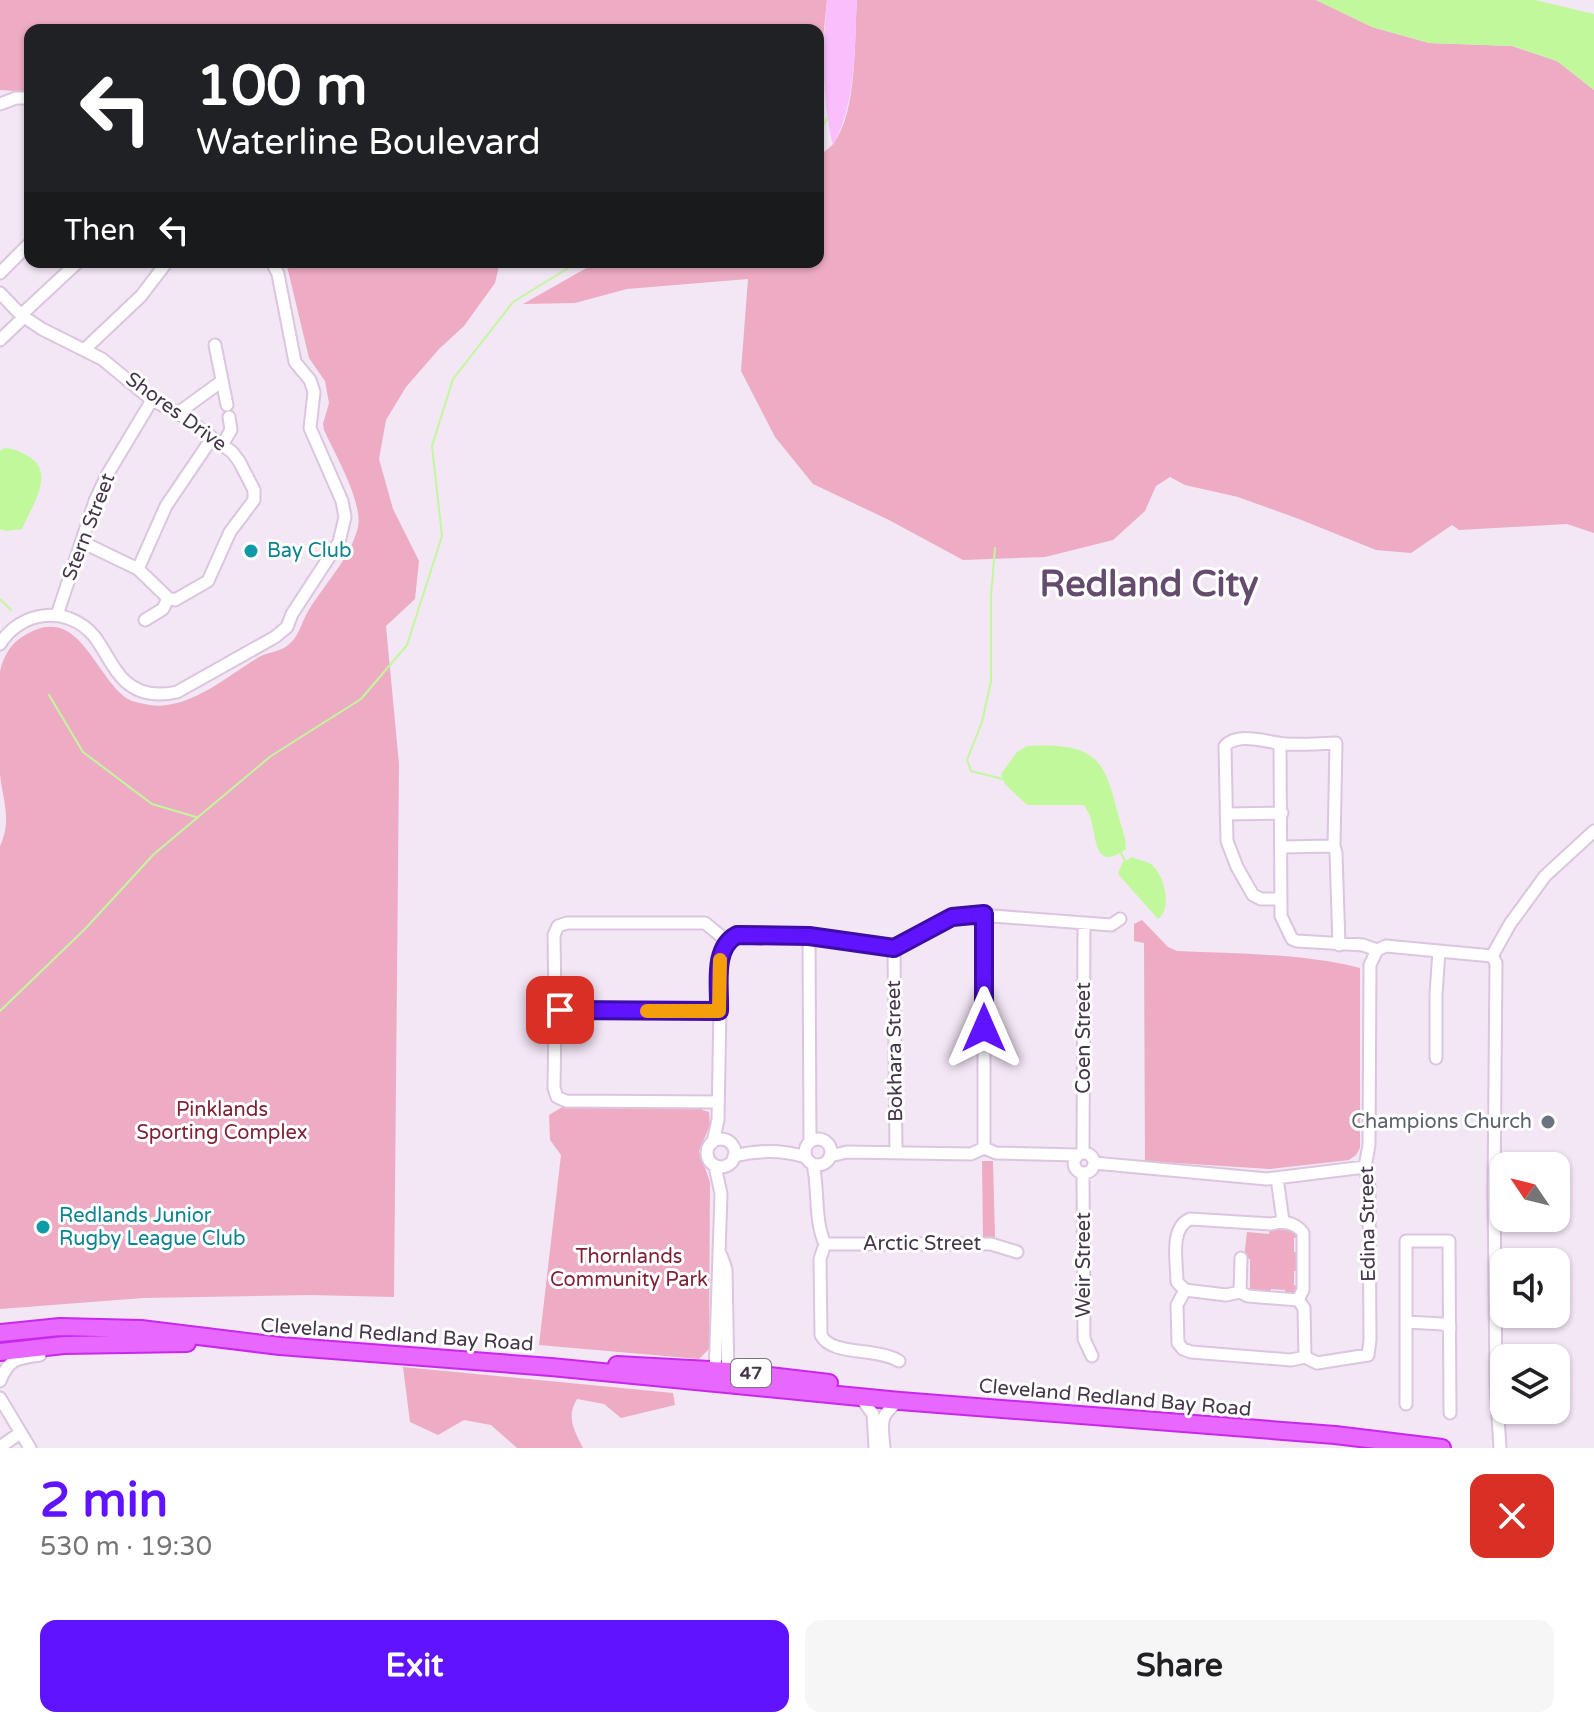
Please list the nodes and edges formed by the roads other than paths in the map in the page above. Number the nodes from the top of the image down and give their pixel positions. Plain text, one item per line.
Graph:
1 (24, 98) edge
2 (0, 104) edge
3 (24, 249) edge
4 (72, 268) edge
5 (162, 268) edge
6 (275, 268) edge
7 (0, 273) edge
8 (0, 293) edge
9 (23, 316) junction
10 (0, 340) edge
11 (215, 345) dead end
12 (85, 349) junction
13 (222, 381) junction
14 (152, 400) junction
15 (178, 413) junction
16 (217, 442) junction
17 (82, 542) junction
18 (138, 569) junction
19 (168, 598) junction
20 (57, 615) junction
21 (145, 620) dead end
22 (0, 644) edge
23 (1280, 744) junction
24 (1282, 813) junction
25 (1226, 814) junction
26 (1594, 831) edge
27 (1334, 846) junction
28 (1281, 847) junction
29 (1281, 899) junction
30 (984, 914) junction
31 (1120, 919) dead end
32 (1084, 923) junction
33 (809, 936) junction
34 (727, 941) junction
35 (1339, 945) junction
36 (894, 948) junction
37 (1377, 950) junction
38 (1439, 951) junction
39 (1492, 956) junction
40 (560, 1010) junction
41 (719, 1011) junction
42 (1436, 1058) dead end
43 (718, 1102) junction
44 (984, 1148) junction
45 (727, 1150) junction
46 (817, 1151) junction
47 (896, 1153) junction
48 (1080, 1154) junction
49 (1053, 1155) junction
50 (1094, 1163) junction
51 (715, 1166) junction
52 (1365, 1167) junction
53 (1079, 1171) junction
54 (1277, 1178) junction
55 (721, 1194) junction
56 (1283, 1221) junction
57 (825, 1244) junction
58 (1017, 1252) dead end
59 (1241, 1258) dead end
60 (1185, 1290) junction
61 (1240, 1292) junction
62 (1298, 1300) junction
63 (1406, 1322) junction
64 (1450, 1328) junction
65 (0, 1333) edge
66 (240, 1343) junction
67 (84, 1345) junction
68 (0, 1352) edge
69 (1092, 1356) dead end
70 (1305, 1357) junction
71 (899, 1361) dead end
72 (721, 1377) junction
73 (0, 1381) edge
74 (859, 1396) junction
75 (900, 1401) junction
76 (1, 1403) edge
77 (949, 1404) junction
78 (1406, 1404) dead end
79 (1450, 1413) dead end
80 (1279, 1432) junction
81 (20, 1433) junction
82 (0, 1447) edge
83 (30, 1448) edge
84 (875, 1448) edge
85 (884, 1448) edge
86 (1353, 1448) edge
87 (1442, 1448) edge
88 (1500, 1448) edge

1 - 2 street
3 - 7 street
4 - 9 street
5 - 12 street
6 - 20 street
8 - 9 street, Shores Drive
9 - 10 street
9 - 12 street, Shores Drive
11 - 13 street
12 - 14 street, Shores Drive
13 - 15 street
13 - 16 street
14 - 15 street, Shores Drive
14 - 17 street, Stern Street
15 - 16 street, Shores Drive
16 - 18 street
16 - 19 street, Shores Drive
17 - 18 street
17 - 20 street, Stern Street
18 - 19 street
19 - 21 street, Shores Drive
20 - 22 street
23 - 24 street
23 - 25 street
23 - 27 street
24 - 25 street
24 - 28 street
25 - 29 street
26 - 39 street
27 - 28 street
27 - 35 street
28 - 29 street
29 - 35 street
30 - 32 street
30 - 36 street
30 - 44 street
31 - 32 street
32 - 48 street, Coen Street
33 - 34 street
33 - 36 street
33 - 46 street
34 - 40 street
34 - 41 street
35 - 37 street
36 - 47 street, Bokhara Street
37 - 38 street
37 - 52 street, Edina Street
38 - 39 street
38 - 42 street
39 - 88 street
40 - 41 street
40 - 43 street
41 - 43 street
43 - 45 street
44 - 47 street
44 - 49 street
45 - 46 street
45 - 51 street
45 - 51 street
45 - 55 street
46 - 47 street
46 - 57 street
48 - 49 street
48 - 50 street
48 - 53 street
49 - 53 street
50 - 53 street
50 - 54 street
51 - 55 street
52 - 54 street
52 - 70 street, Edina Street
53 - 69 street, Weir Street
54 - 56 street
55 - 72 street
56 - 60 street
56 - 62 street
57 - 58 street, Arctic Street
57 - 71 street
59 - 61 street
60 - 61 street
60 - 70 street
61 - 62 street
62 - 70 street
63 - 64 street
63 - 64 street
63 - 78 street
64 - 79 street
65 - 66 highway, Cleveland Redland Bay Road / 47
66 - 67 highway, Cleveland Redland Bay Road / 47
66 - 72 highway, Cleveland Redland Bay Road / 47
67 - 68 highway, Cleveland Redland Bay Road / 47
67 - 73 street
72 - 74 highway, Cleveland Redland Bay Road / 47
72 - 77 highway, Cleveland Redland Bay Road / 47
74 - 75 highway, Cleveland Redland Bay Road / 47
74 - 84 street
75 - 77 highway, Cleveland Redland Bay Road / 47
75 - 85 street
76 - 81 street
77 - 80 highway, Cleveland Redland Bay Road / 47
80 - 86 highway, Cleveland Redland Bay Road / 47
80 - 87 highway, Cleveland Redland Bay Road / 47
81 - 82 street
81 - 83 street

